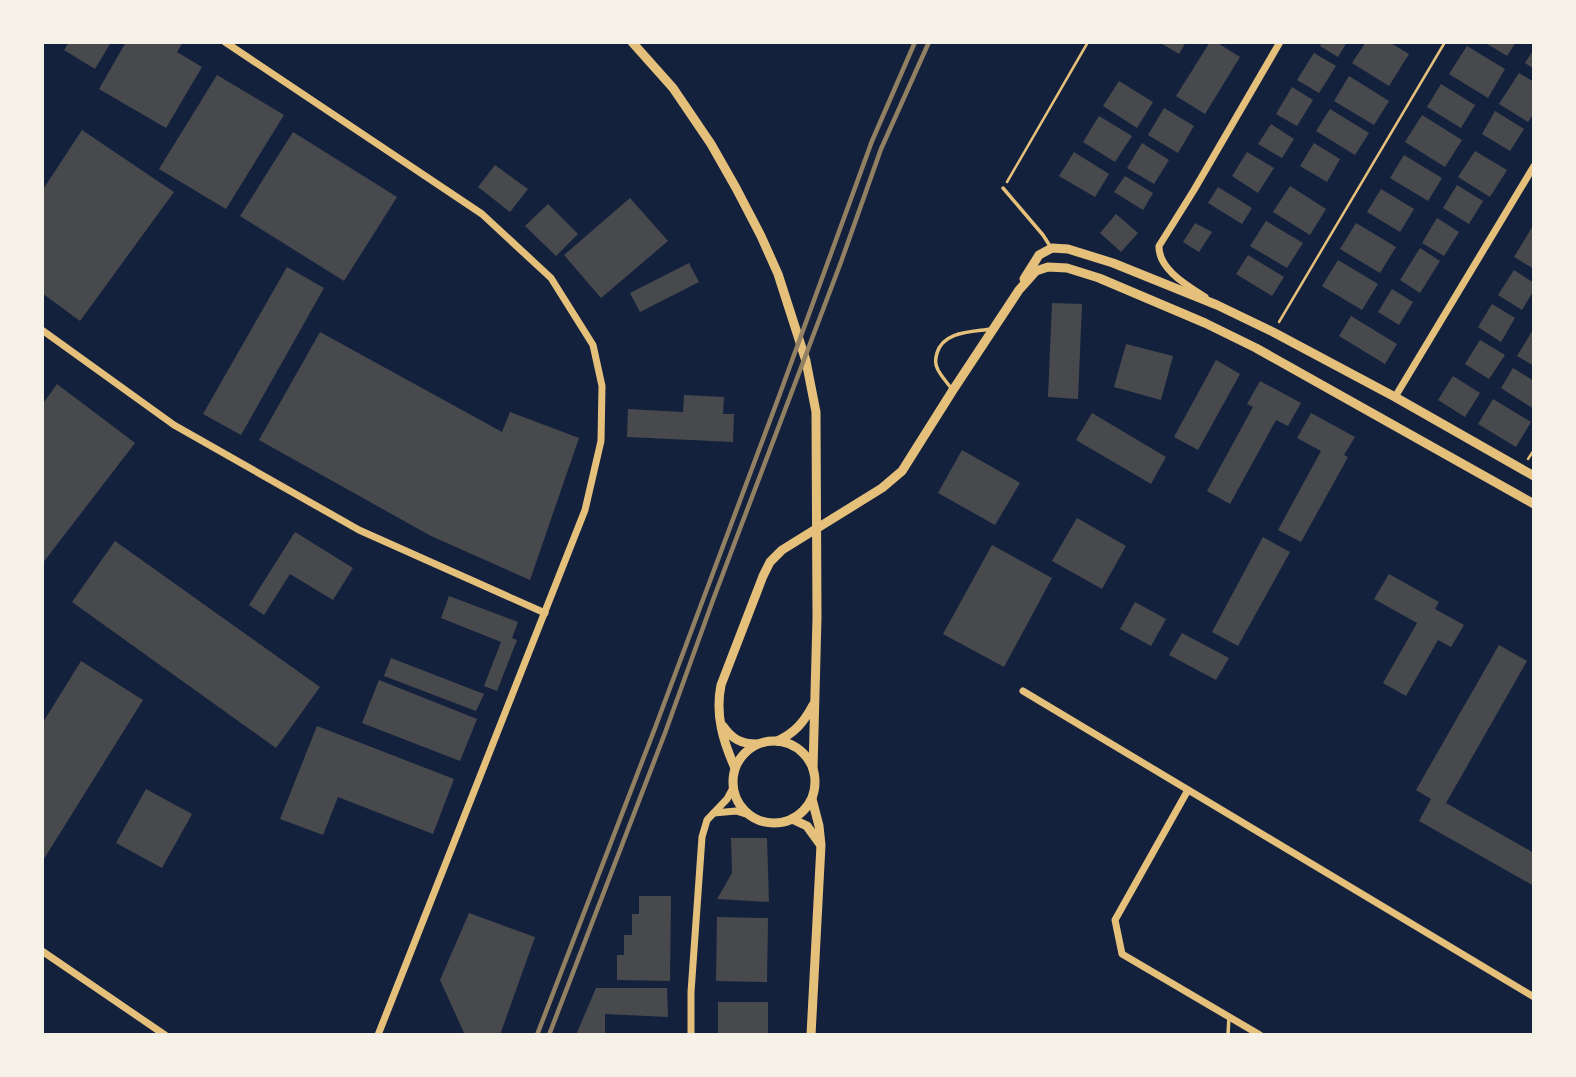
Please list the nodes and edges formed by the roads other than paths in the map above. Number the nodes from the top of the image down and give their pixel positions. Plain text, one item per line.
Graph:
1 (225, 42) edge
2 (632, 42) edge
3 (1280, 42) edge
4 (1534, 166) edge
5 (1003, 188) road end
6 (1052, 248) junction
7 (1019, 290) junction
8 (1217, 305) junction
9 (993, 328) junction
10 (42, 330) edge
11 (953, 390) junction
12 (1395, 397) junction
13 (1534, 477) edge
14 (1534, 504) edge
15 (545, 613) junction
16 (1023, 691) dead end
17 (814, 704) junction
18 (720, 721) junction
19 (777, 741) junction
20 (757, 744) junction
21 (735, 768) junction
22 (813, 769) junction
23 (733, 788) junction
24 (1188, 790) junction
25 (812, 799) junction
26 (710, 815) junction
27 (749, 815) junction
28 (792, 819) junction
29 (821, 845) junction
30 (42, 951) edge
31 (1534, 997) edge
32 (1229, 1016) junction
33 (165, 1035) edge
34 (377, 1035) edge
35 (691, 1035) edge
36 (811, 1035) edge
37 (1228, 1035) edge
38 (1260, 1035) edge

1 - 15 street
2 - 17 street
3 - 8 street
4 - 12 street
5 - 6 lane
6 - 7 street
6 - 8 street
7 - 9 street
7 - 14 street
8 - 12 street
9 - 11 street
9 - 11 lane
10 - 15 street
11 - 18 street
12 - 13 street
15 - 34 street
16 - 24 street
17 - 19 street
17 - 22 street
18 - 20 street
18 - 21 street
19 - 20 street
19 - 22 street
20 - 21 street
21 - 23 street
22 - 25 street
23 - 26 street
23 - 27 street
24 - 31 street
24 - 32 street
25 - 28 street
25 - 29 street
26 - 27 street
26 - 35 street
27 - 28 street
28 - 29 street
29 - 36 street
30 - 33 street
32 - 37 lane
32 - 38 street

